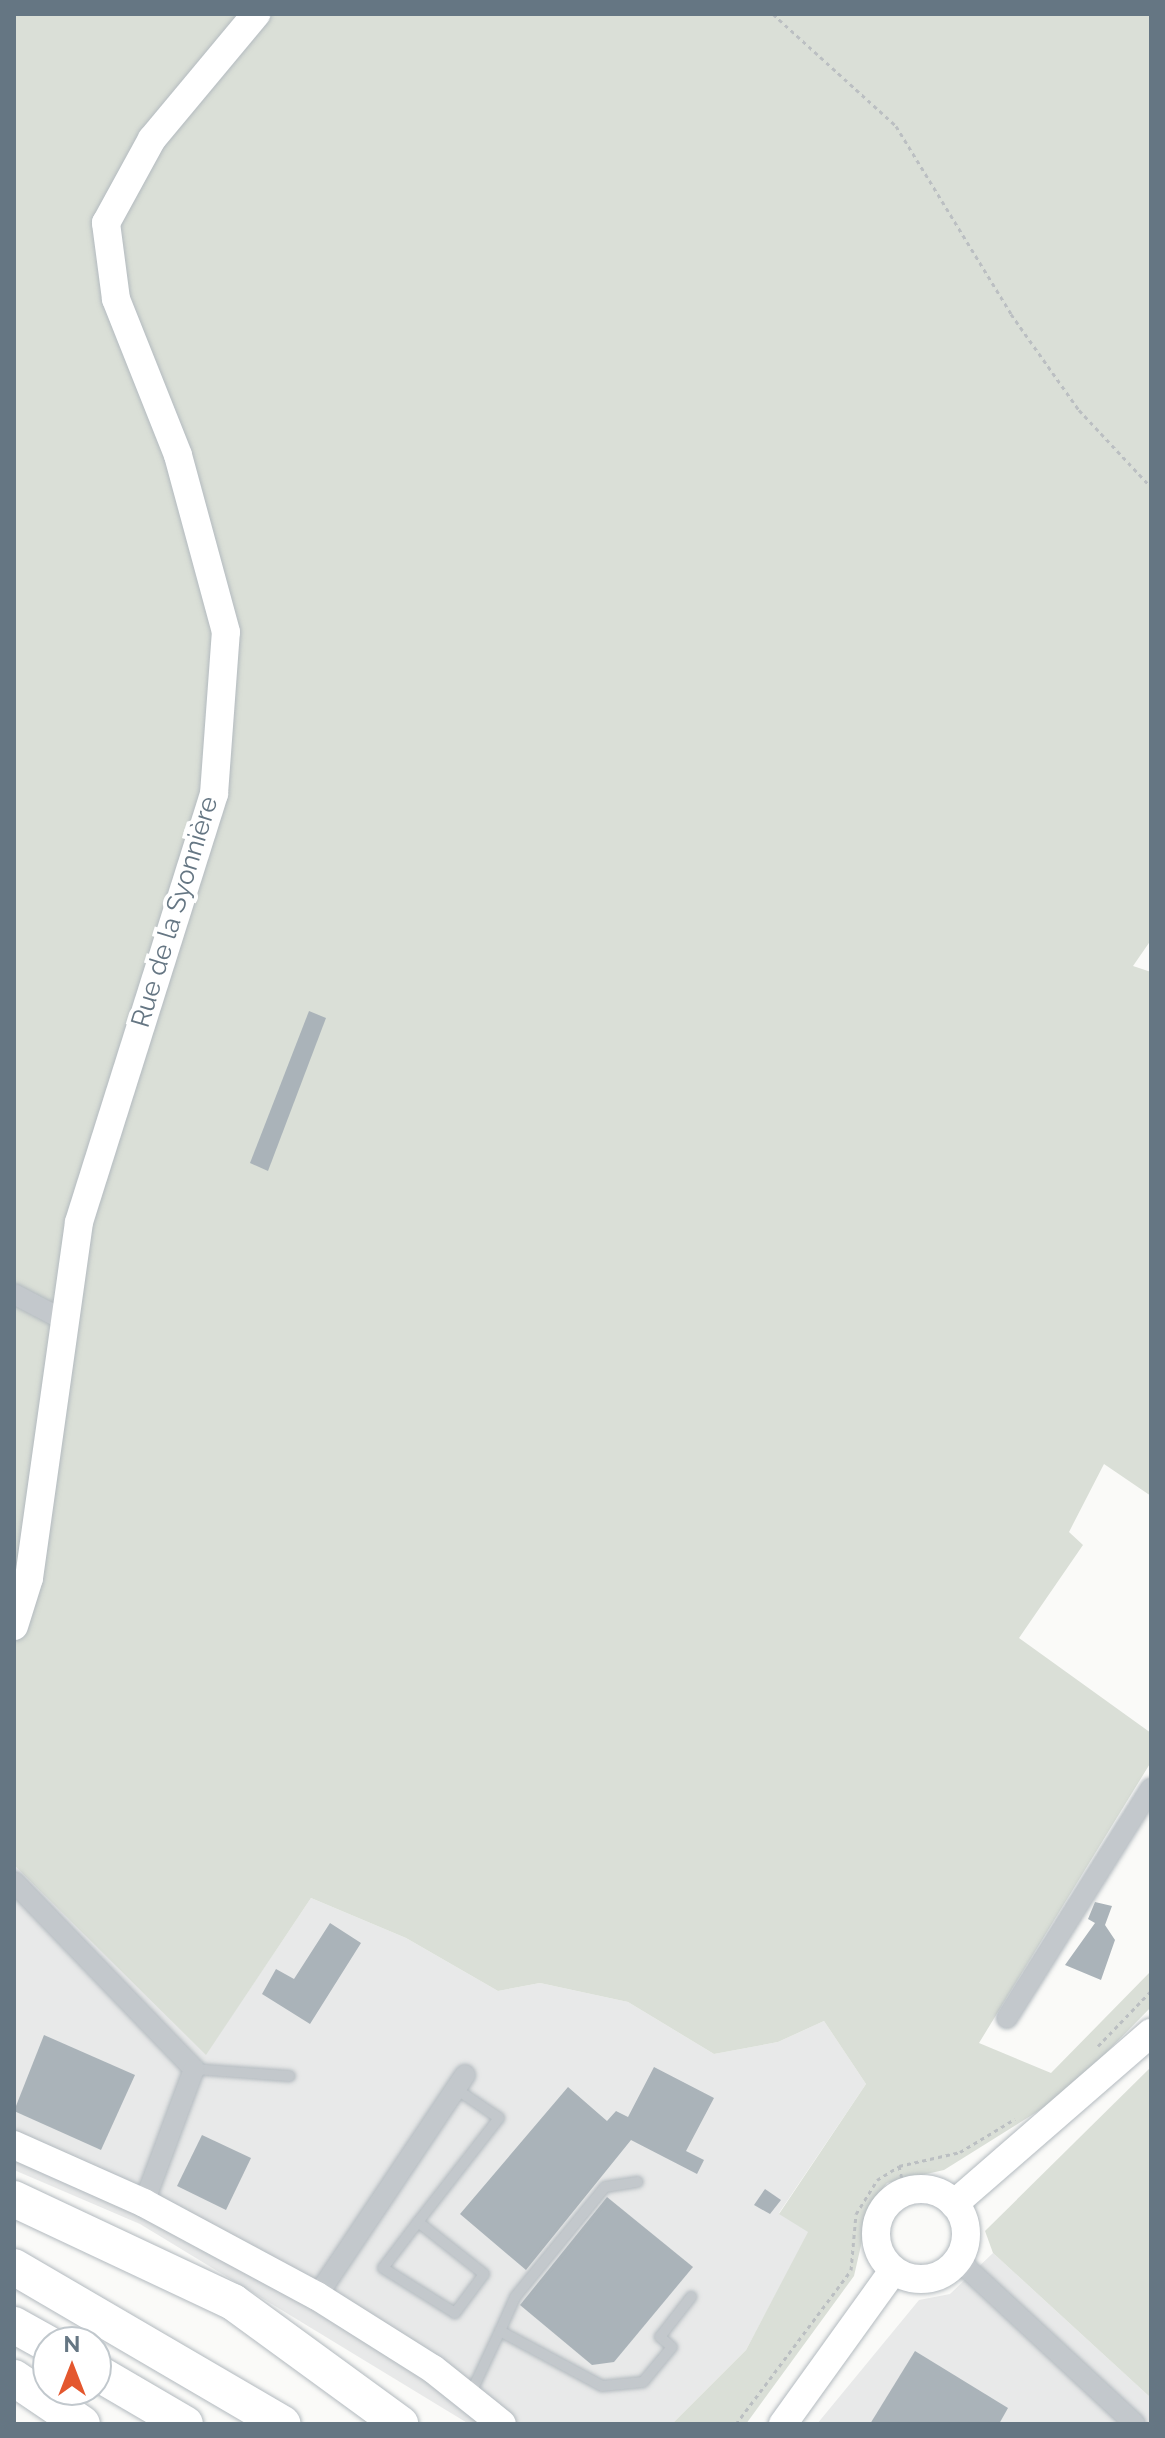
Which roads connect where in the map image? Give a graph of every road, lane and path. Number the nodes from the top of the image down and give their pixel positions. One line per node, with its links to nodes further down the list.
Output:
1 (256, 14): 5 (street, Rue de la Syonnière)
2 (773, 14): 3 (path)
3 (1151, 487)
4 (14, 1294): 5 (street)
5 (62, 1319): 6 (street, Rue de la Syonnière)
6 (14, 1626)
7 (1151, 1788): 10 (street)
8 (14, 1882): 13 (street)
9 (1151, 1991): 12 (path)
10 (1007, 2018)
11 (1151, 2033): 22 (street)
12 (1089, 2056)
13 (194, 2069): 14 (lane); 21 (street)
14 (290, 2076)
15 (461, 2082): 23 (lane); 27 (street)
16 (1022, 2114): 18 (path)
17 (14, 2145): 21 (street)
18 (902, 2179): 22 (street); 26 (street); 41 (path)
19 (638, 2182): 30 (lane)
20 (14, 2199): 39 (highway)
21 (144, 2203): 27 (street)
22 (954, 2204): 24 (street)
23 (418, 2222): 23 (lane)
24 (958, 2260): 26 (street); 35 (street)
25 (14, 2267): 38 (highway)
26 (893, 2271): 42 (street)
27 (317, 2296): 34 (street)
28 (691, 2297): 30 (lane)
29 (14, 2325): 31 (highway)
30 (500, 2331): 34 (lane)
31 (32, 2335)
32 (14, 2378): 36 (highway)
33 (112, 2381): 37 (highway)
34 (469, 2397): 40 (street)
35 (1130, 2422)
36 (82, 2424)
37 (185, 2424)
38 (283, 2424)
39 (400, 2424)
40 (502, 2424)
41 (736, 2424)
42 (783, 2424)

